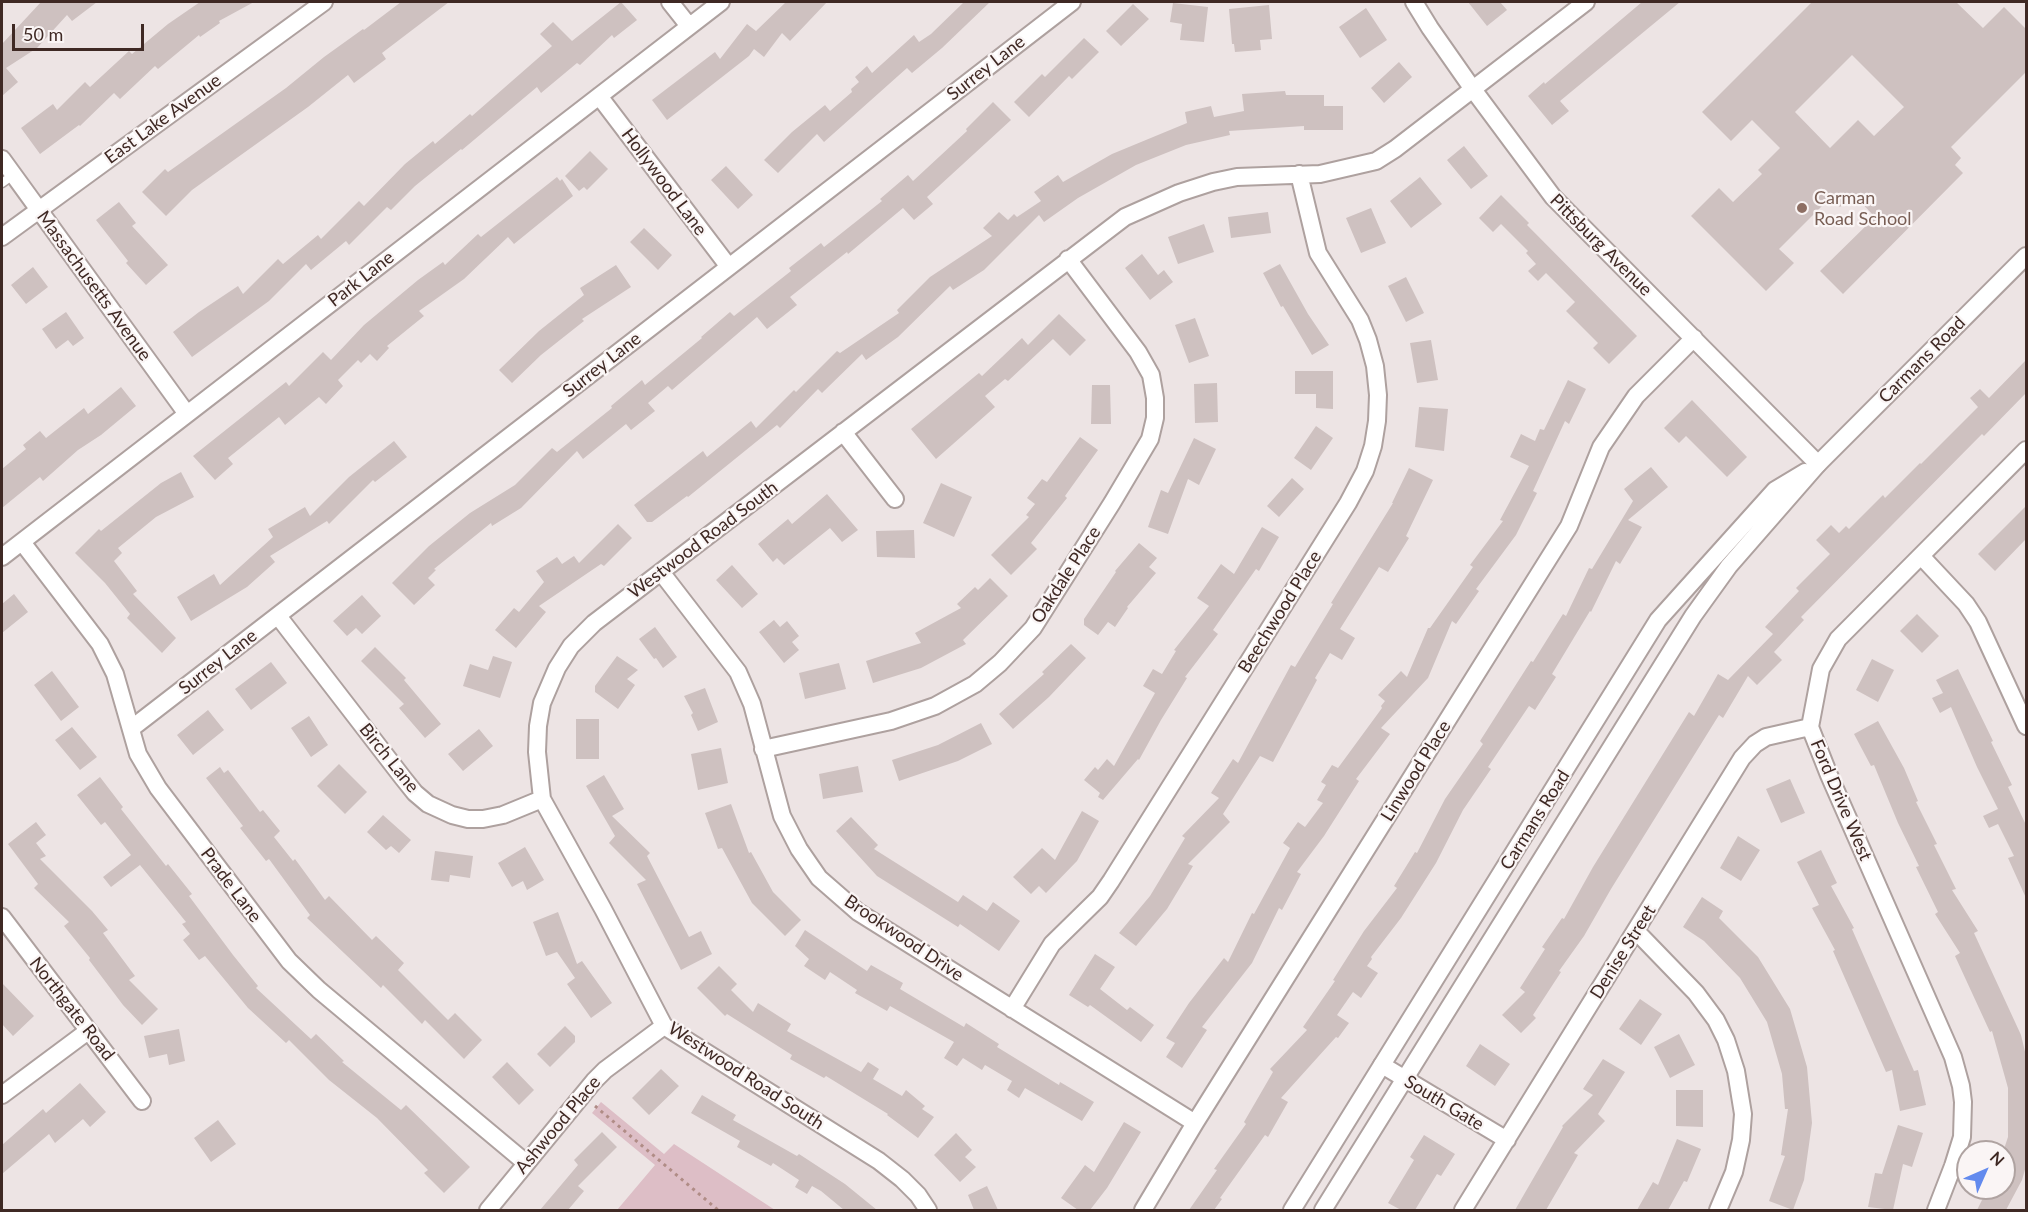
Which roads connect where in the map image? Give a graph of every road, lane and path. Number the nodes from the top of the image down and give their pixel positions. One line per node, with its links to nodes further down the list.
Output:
1 (324, 2): 13 (street, East Lake Avenue)
2 (670, 2): 7 (street)
3 (721, 2): 7 (street, Park Lane)
4 (1072, 2): 17 (street, Surrey Lane)
5 (1414, 2): 8 (street, Pittsburg Avenue)
6 (1586, 2): 8 (street, Westwood Road South)
7 (689, 26): 9 (street, Park Lane)
8 (1472, 88): 11 (street, Westwood Road South); 18 (street, Pittsburg Avenue)
9 (599, 96): 17 (street, Hollywood Lane); 19 (street, Park Lane)
10 (2, 159): 12 (street, Massachusetts Avenue)
11 (1299, 174): 16 (street, Westwood Road South); 37 (street, Beechwood Place)
12 (7, 179): 13 (street, Massachusetts Avenue)
13 (38, 210): 14 (street, East Lake Avenue); 19 (street, Massachusetts Avenue)
14 (2, 237)
15 (2026, 256): 22 (street, Carmans Road)
16 (1068, 259): 20 (street, Westwood Road South); 33 (street, Oakdale Place)
17 (729, 267): 28 (street, Surrey Lane)
18 (1694, 338): 22 (street, Pittsburg Avenue); 45 (street, Linwood Place)
19 (187, 414): 24 (street, Park Lane)
20 (843, 432): 23 (street); 27 (street, Westwood Road South)
21 (2026, 450): 25 (street, Ford Drive West)
22 (1818, 464): 40 (street, Carmans Road); 41 (street, Carmans Road)
23 (895, 499)
24 (22, 542): 26 (street, Park Lane); 32 (street, Prade Lane)
25 (1921, 556): 29 (street); 31 (street, Ford Drive West)
26 (2, 557)
27 (661, 572): 33 (street, Brookwood Drive); 34 (street, Westwood Road South)
28 (278, 616): 32 (street, Surrey Lane); 34 (street, Birch Lane)
29 (2019, 690): 30 (street)
30 (2026, 726)
31 (1810, 727): 36 (street, Denise Street); 56 (street, Ford Drive West)
32 (132, 728): 47 (street, Prade Lane)
33 (763, 749): 37 (street, Brookwood Drive)
34 (542, 799): 38 (street, Westwood Road South)
35 (2, 917): 39 (street, Northgate Road)
36 (1636, 931): 46 (street, Denise Street); 55 (street)
37 (1012, 1009): 45 (street, Brookwood Drive)
38 (664, 1026): 43 (street, Ashwood Place); 50 (street, Westwood Road South)
39 (88, 1031): 42 (street); 44 (street, Northgate Road)
40 (1382, 1065): 41 (street, South Gate); 52 (street, Carmans Road)
41 (1405, 1080): 46 (street, South Gate); 53 (street, Carmans Road)
42 (2, 1095)
43 (582, 1095): 47 (street, Ashwood Place); 49 (path)
44 (142, 1101)
45 (1195, 1123): 51 (street, Linwood Place)
46 (1507, 1140): 54 (street, Denise Street)
47 (526, 1162): 48 (street, Ashwood Place)
48 (488, 1210)
49 (718, 1210)
50 (928, 1210)
51 (1143, 1210)
52 (1292, 1210)
53 (1323, 1210)
54 (1463, 1210)
55 (1718, 1210)
56 (1936, 1210)

